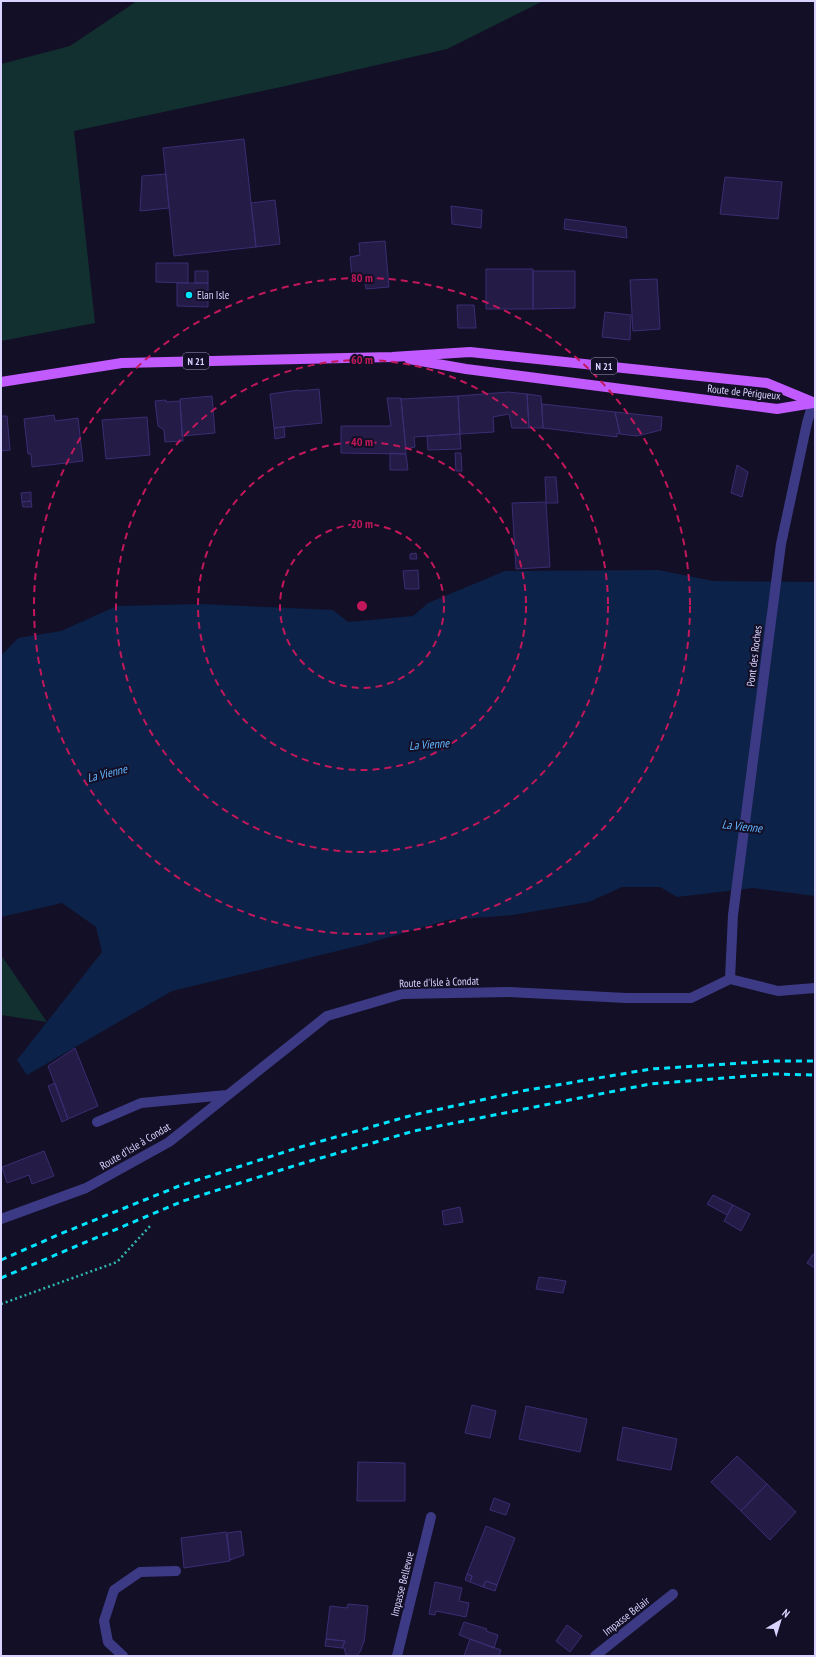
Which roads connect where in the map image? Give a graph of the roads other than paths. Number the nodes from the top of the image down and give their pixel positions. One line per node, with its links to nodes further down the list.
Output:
1 (392, 357): 2 (main road, N 21); 3 (main road, Route de Périgueux / N 21); 3 (main road, Route de Périgueux / N 21)
2 (1, 382)
3 (814, 403): 4 (street, Pont des Roches)
4 (730, 978): 5 (street); 6 (street, Route d'Isle à Condat)
5 (815, 988)
6 (227, 1095): 7 (street); 8 (street, Route d'Isle à Condat)
7 (97, 1122)
8 (1, 1219)
9 (431, 1517): 13 (street, Impasse Bellevue)
10 (176, 1571): 12 (street)
11 (673, 1594): 14 (street, Impasse Belair)
12 (123, 1656)
13 (397, 1656)
14 (595, 1656)

